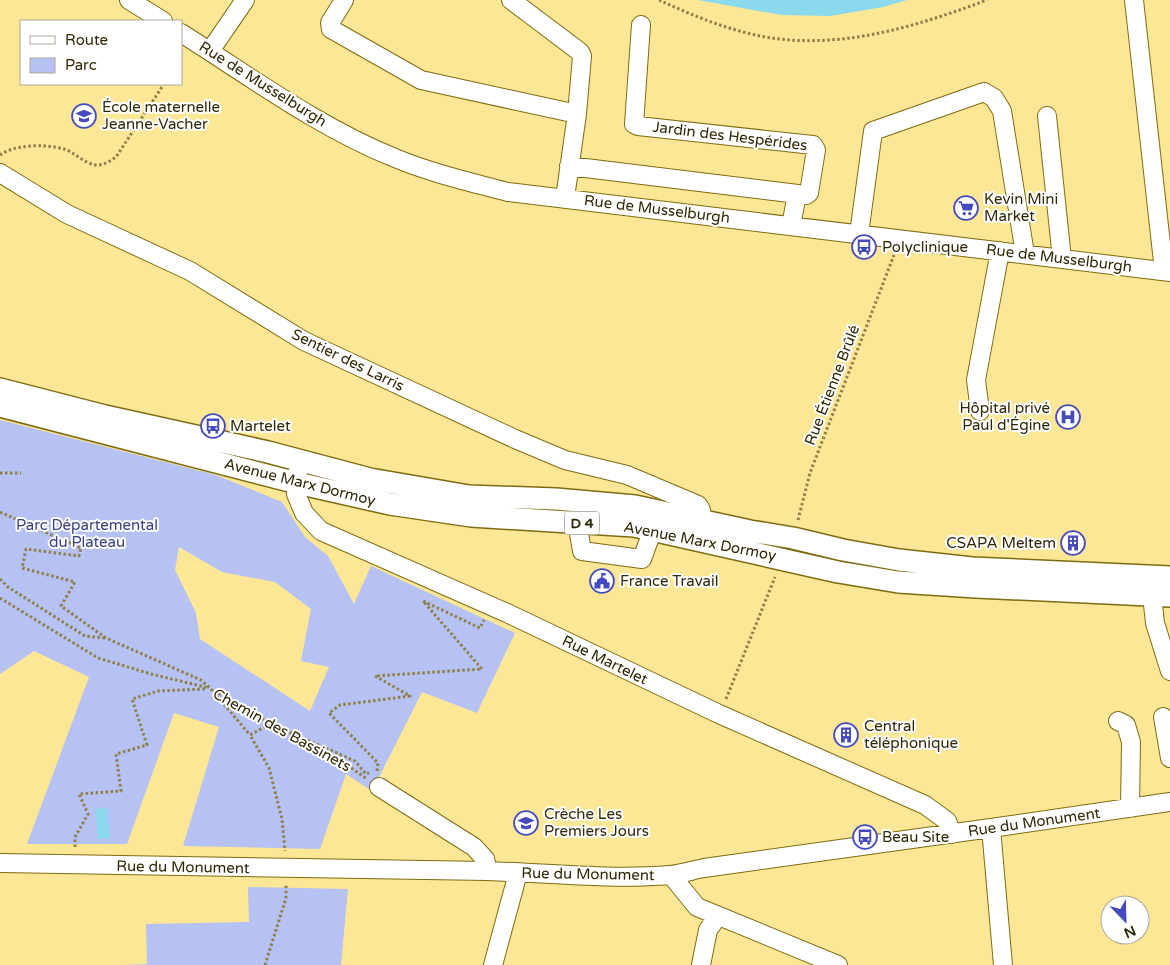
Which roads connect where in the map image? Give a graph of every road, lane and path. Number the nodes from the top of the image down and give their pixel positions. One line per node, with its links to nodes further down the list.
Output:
1 (129, 0): 8 (street)
2 (245, 0): 11 (street)
3 (344, 0): 13 (street)
4 (511, 0): 13 (street)
5 (659, 0): 6 (path)
6 (987, 0)
7 (1134, 0): 26 (street)
8 (161, 20)
9 (641, 26): 18 (street, Jardin des Hespérides)
10 (182, 34): 11 (street, Rue de Musselburgh)
11 (210, 51): 19 (street, Rue de Musselburgh)
12 (163, 85): 15 (path)
13 (577, 114): 16 (street)
14 (1047, 116): 25 (street)
15 (0, 155)
16 (569, 166): 18 (street); 19 (street)
17 (0, 172): 35 (street, Sentier des Larris)
18 (797, 194): 20 (street)
19 (565, 198): 20 (street, Rue de Musselburgh)
20 (791, 226): 21 (street, Rue de Musselburgh)
21 (859, 234): 23 (street, Rue de Musselburgh); 24 (street)
22 (896, 250): 38 (path, Rue Étienne Brûlé)
23 (1000, 251): 24 (street, Rue de Musselburgh); 29 (street)
24 (1025, 254): 25 (street, Rue de Musselburgh)
25 (1062, 259): 26 (street, Rue de Musselburgh)
26 (1167, 271)
27 (0, 389): 30 (main road, Avenue Marx Dormoy / D 4)
28 (0, 406): 33 (main road, Avenue Marx Dormoy / D 4)
29 (980, 411)
30 (300, 460): 33 (street, Rue Martelet); 35 (main road, Avenue Marx Dormoy / D 4)
31 (0, 473): 32 (path)
32 (21, 473)
33 (297, 483): 36 (main road, Avenue Marx Dormoy / D 4); 58 (street, Rue Martelet)
34 (0, 512): 45 (path)
35 (702, 521): 40 (main road, Avenue Marx Dormoy / D 4)
36 (576, 522): 37 (main road, Avenue Marx Dormoy / D 4); 37 (street)
37 (653, 529): 42 (main road, Avenue Marx Dormoy / D 4)
38 (796, 529)
39 (775, 574): 48 (path)
40 (1170, 577)
41 (0, 579): 45 (path)
42 (1161, 596): 46 (street)
43 (0, 598): 47 (path, Chemin des Bassinets)
44 (485, 617): 51 (path)
45 (106, 638): 47 (path)
46 (1170, 672)
47 (211, 689): 51 (path, Chemin des Bassinets); 52 (path); 60 (path)
48 (722, 708)
49 (1163, 717): 53 (street)
50 (1118, 721): 56 (street)
51 (271, 724): 52 (path); 54 (path, Chemin des Bassinets)
52 (250, 735): 61 (path)
53 (1170, 758)
54 (379, 787): 62 (street)
55 (1170, 802): 56 (street, Rue du Monument)
56 (1130, 808): 57 (street, Rue du Monument)
57 (991, 828): 58 (street, Rue du Monument); 70 (street)
58 (952, 834): 64 (street, Rue du Monument)
59 (0, 863): 60 (street, Rue du Monument)
60 (75, 865): 61 (street, Rue du Monument)
61 (286, 869): 62 (street, Rue du Monument); 66 (path)
62 (488, 871): 63 (street, Rue du Monument)
63 (518, 873): 64 (street, Rue du Monument); 67 (street)
64 (671, 875): 65 (street)
65 (718, 916): 68 (street); 69 (street)
66 (265, 965)
67 (493, 965)
68 (701, 965)
69 (838, 965)
70 (1002, 965)

